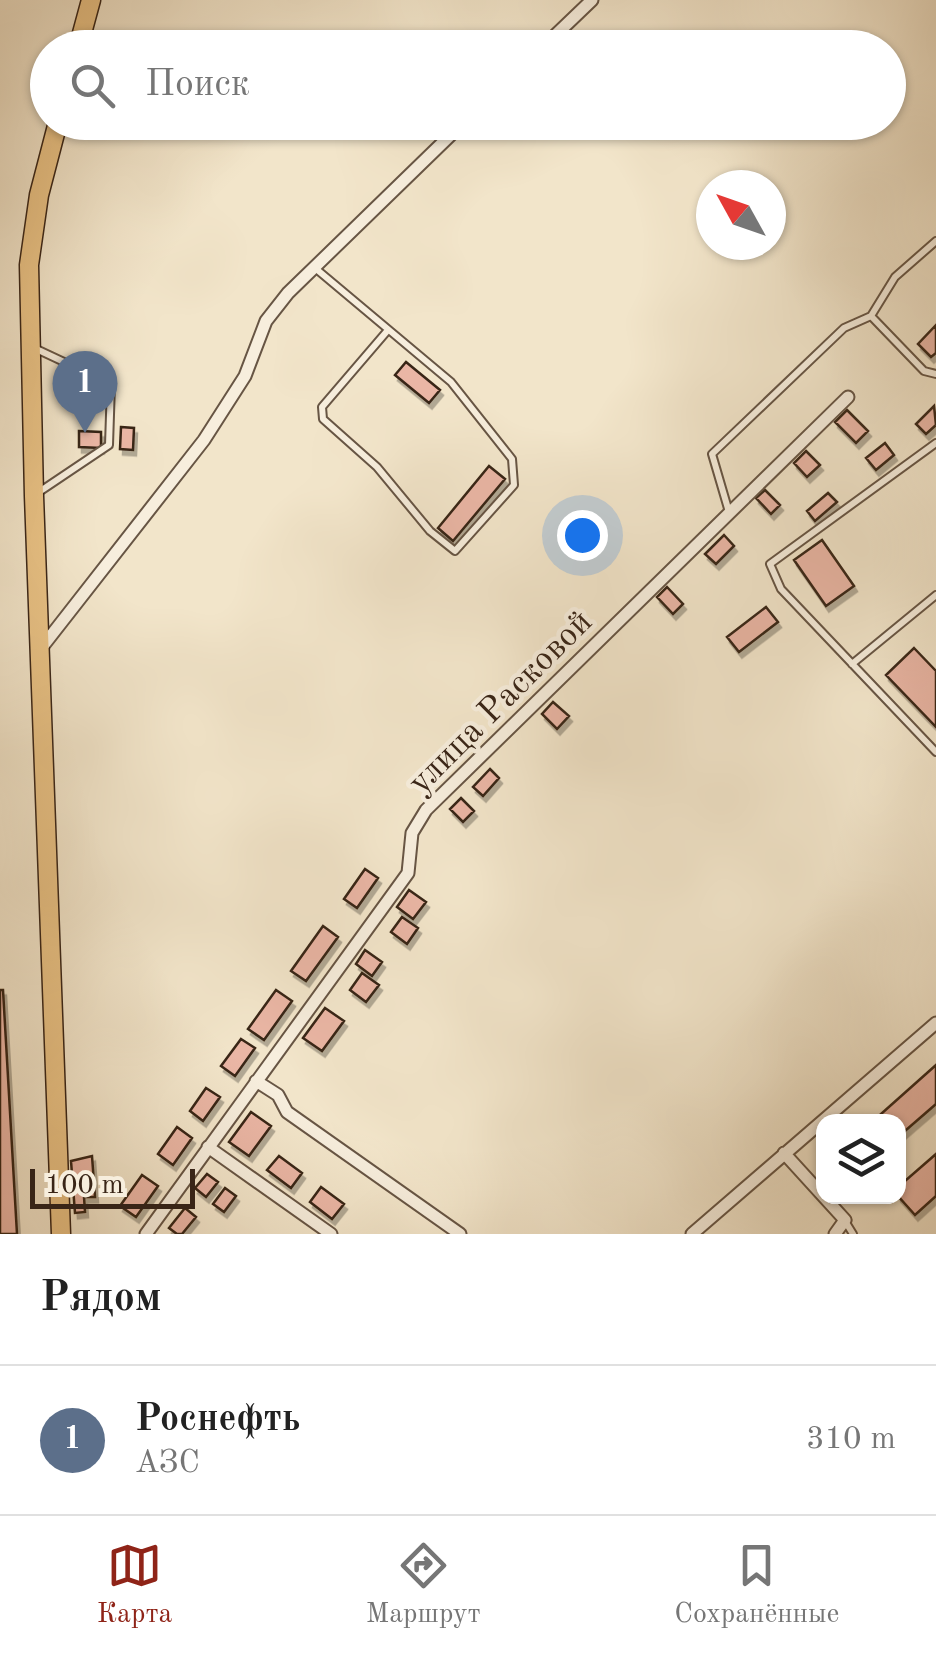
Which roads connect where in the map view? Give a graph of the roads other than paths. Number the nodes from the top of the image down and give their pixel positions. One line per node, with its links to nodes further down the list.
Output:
1 (91, 0): 3 (main road)
2 (592, 0): 4 (street)
3 (83, 30)
4 (561, 30)
5 (53, 140): 11 (main road)
6 (445, 140): 8 (street)
7 (936, 240): 9 (lane)
8 (314, 267): 10 (lane); 18 (street)
9 (871, 316): 12 (lane); 16 (lane)
10 (388, 330): 10 (lane)
11 (30, 346): 15 (main road); 15 (lane)
12 (936, 374)
13 (848, 397): 16 (street, улица Расковой)
14 (936, 443): 19 (lane)
15 (34, 496): 18 (main road)
16 (729, 513): 22 (street, улица Расковой)
17 (936, 595): 19 (lane)
18 (39, 650): 27 (main road)
19 (852, 664): 20 (lane)
20 (936, 752)
21 (936, 1023): 24 (street)
22 (256, 1082): 23 (street, улица Расковой); 29 (street)
23 (208, 1146): 26 (street, улица Расковой); 28 (street)
24 (784, 1153): 25 (street); 30 (street)
25 (844, 1220): 31 (street); 32 (lane)
26 (149, 1233)
27 (60, 1234)
28 (331, 1234)
29 (460, 1234)
30 (692, 1234)
31 (835, 1234)
32 (854, 1234)

